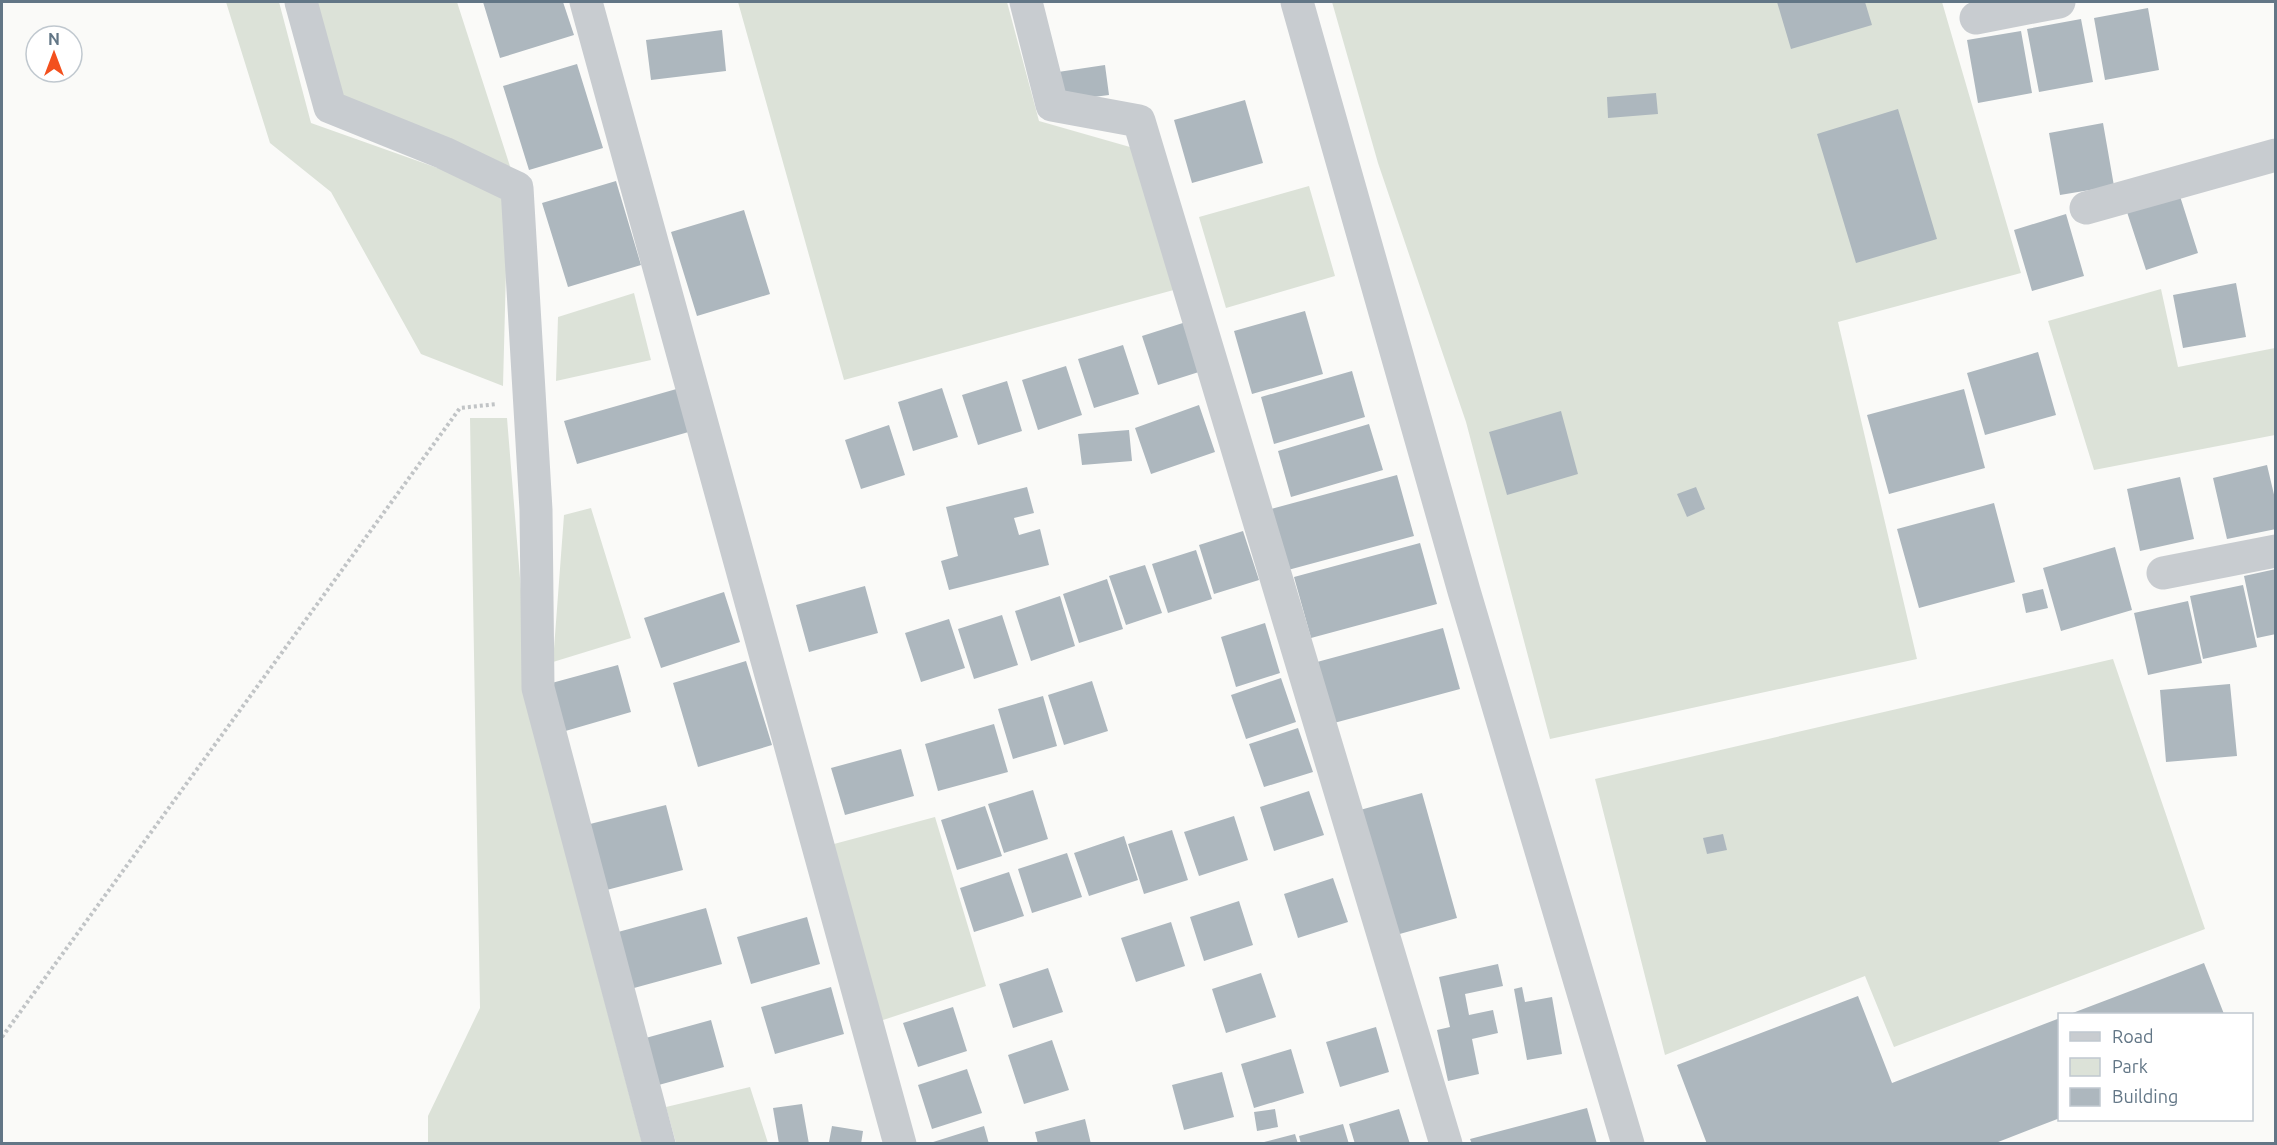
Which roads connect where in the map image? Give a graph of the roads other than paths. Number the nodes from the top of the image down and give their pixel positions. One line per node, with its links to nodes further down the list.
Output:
1 (301, 2): 11 (street)
2 (586, 2): 12 (street)
3 (1026, 2): 13 (street)
4 (1297, 2): 14 (street)
5 (2059, 2): 6 (street)
6 (1976, 18)
7 (2276, 155): 8 (street)
8 (2085, 208)
9 (2276, 551): 10 (street)
10 (2163, 573)
11 (659, 1143)
12 (900, 1143)
13 (1446, 1143)
14 (1628, 1143)

